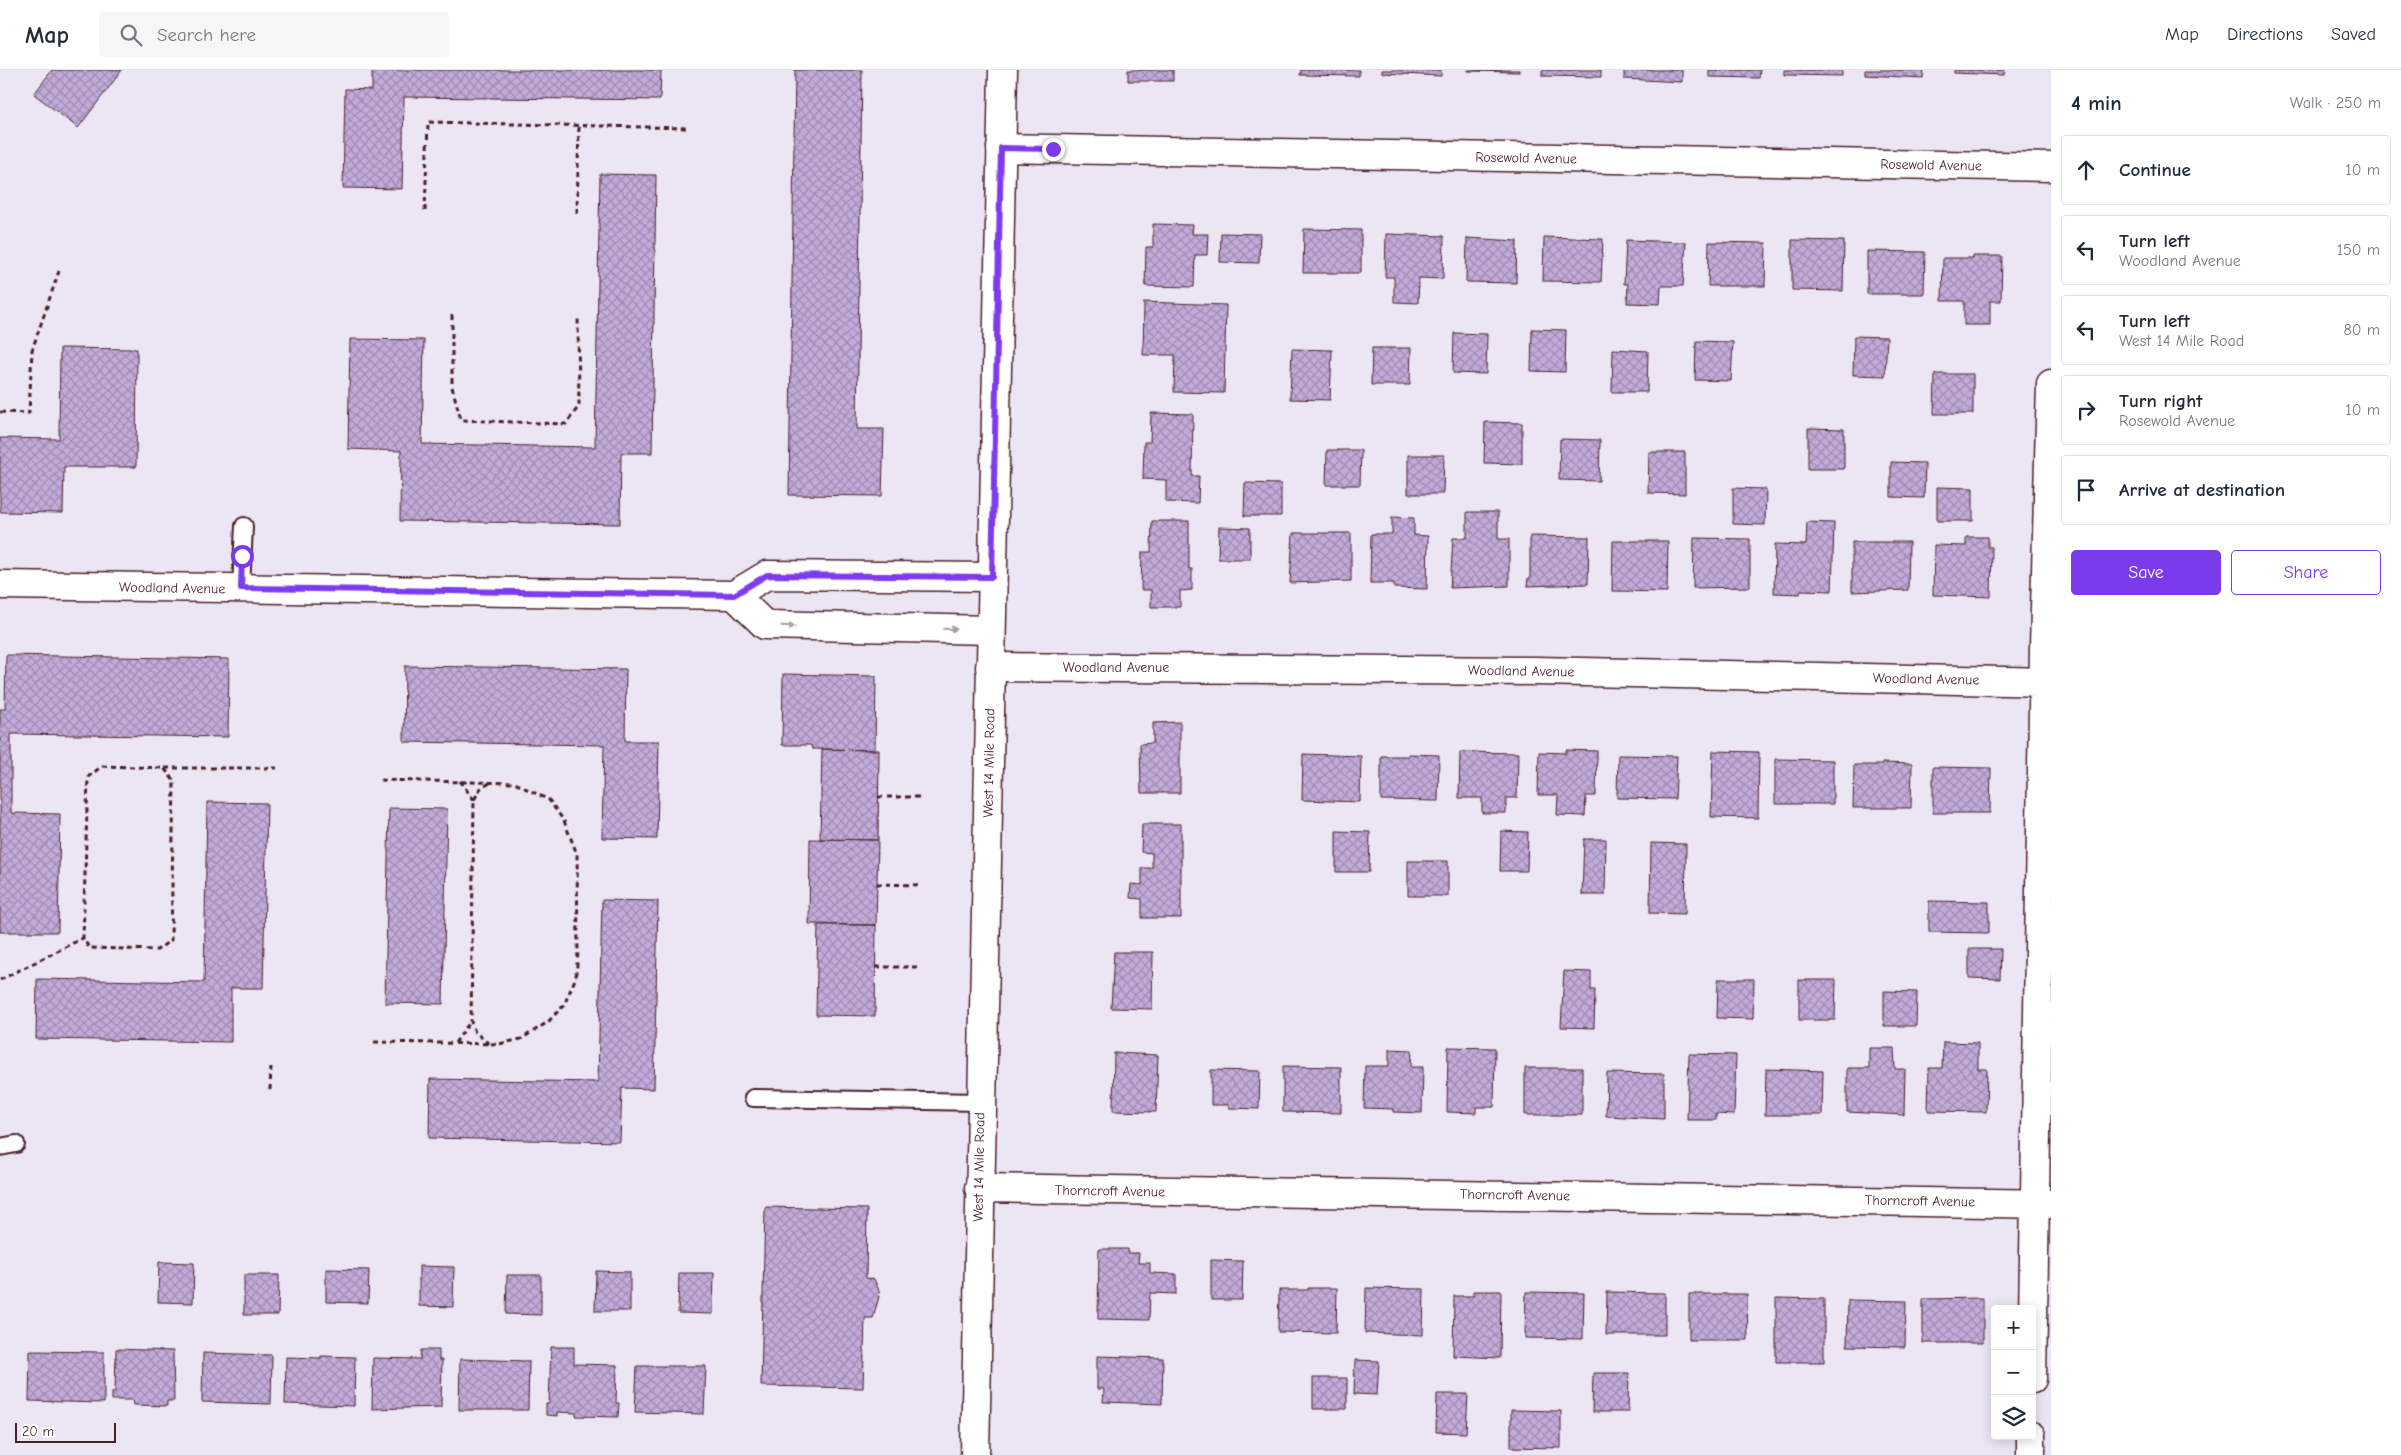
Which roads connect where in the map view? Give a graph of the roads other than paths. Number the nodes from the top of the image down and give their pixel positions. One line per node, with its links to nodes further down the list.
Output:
1 (1002, 70): 2 (street, West 14 Mile Road)
2 (1001, 148): 3 (street, Rosewold Avenue); 6 (street, West 14 Mile Road)
3 (2051, 167)
4 (2051, 384): 12 (street)
5 (244, 526): 8 (lane)
6 (992, 577): 9 (street); 10 (street, West 14 Mile Road)
7 (0, 586): 8 (street, Woodland Avenue)
8 (241, 588): 9 (street, Woodland Avenue)
9 (734, 595): 10 (street, one-way to 10)
10 (991, 630): 11 (street, West 14 Mile Road)
11 (990, 667): 12 (street, Woodland Avenue); 14 (street, West 14 Mile Road)
12 (2048, 682): 16 (street)
13 (753, 1098): 14 (lane)
14 (981, 1102): 15 (street, West 14 Mile Road)
15 (979, 1188): 16 (street, Thorncroft Avenue); 19 (street, West 14 Mile Road)
16 (2043, 1204): 17 (street)
17 (2034, 1350)
18 (2031, 1440): 20 (street)
19 (975, 1455)
20 (2031, 1455)

